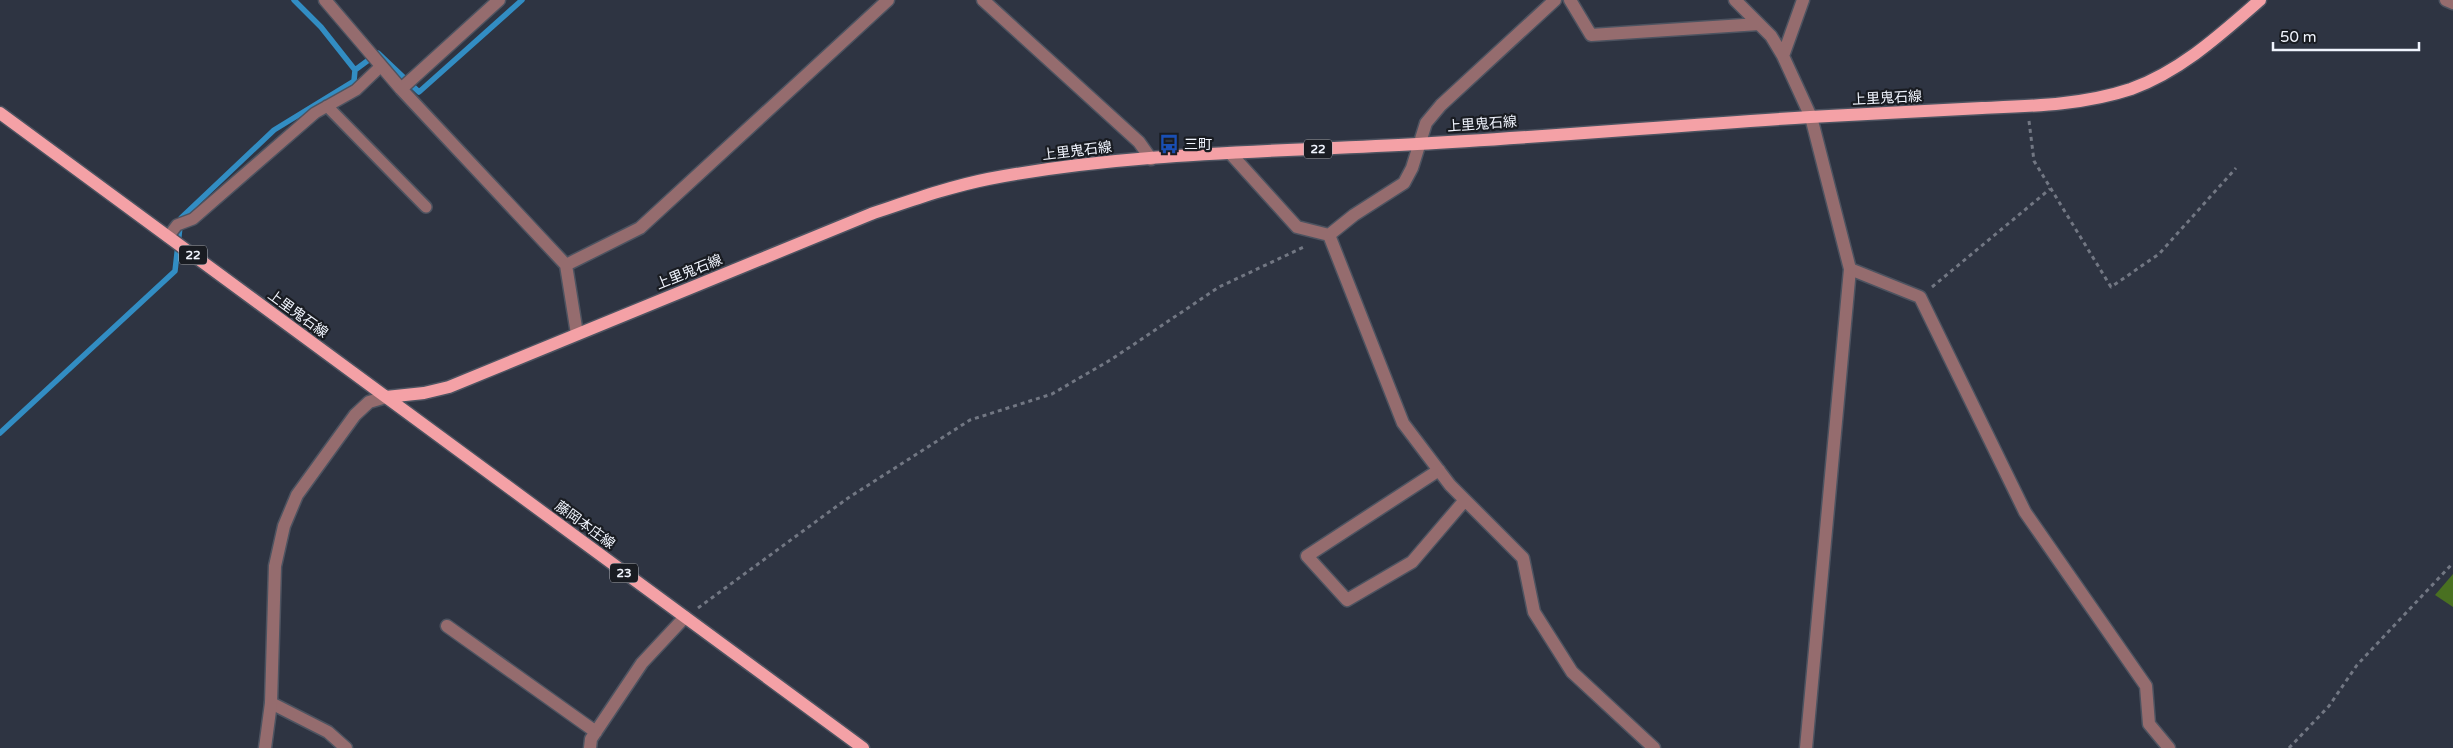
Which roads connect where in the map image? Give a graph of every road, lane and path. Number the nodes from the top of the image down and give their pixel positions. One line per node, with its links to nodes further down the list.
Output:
1 (325, 0): 14 (street)
2 (499, 0): 15 (street)
3 (888, 0): 28 (street)
4 (983, 0): 22 (street)
5 (1555, 0): 20 (street)
6 (1570, 0): 12 (street)
7 (1735, 0): 12 (street)
8 (1803, 0): 13 (street)
9 (2260, 0): 17 (main road, 上里鬼石線 / 22)
10 (2446, 0): 11 (street)
11 (2453, 3)
12 (1759, 24): 13 (street)
13 (1782, 56): 19 (street)
14 (381, 66): 15 (street); 16 (lane)
15 (401, 89): 28 (street)
16 (327, 106): 25 (lane); 27 (lane)
17 (2027, 106): 19 (main road, 上里鬼石線 / 22); 24 (path)
18 (0, 113): 27 (main road, 上里鬼石線 / 22)
19 (1811, 117): 20 (main road, 上里鬼石線 / 22); 29 (street)
20 (1419, 144): 21 (main road, 上里鬼石線 / 22); 26 (street)
21 (1230, 153): 22 (main road, 上里鬼石線 / 22); 26 (street)
22 (1151, 159): 31 (main road, 上里鬼石線 / 22)
23 (2236, 168): 24 (path)
24 (2050, 188): 30 (path)
25 (426, 207)
26 (1329, 235): 33 (street); 36 (path)
27 (168, 237): 32 (main road, 上里鬼石線 / 22)
28 (566, 265): 31 (street)
29 (1850, 269): 30 (street); 45 (street)
30 (1920, 298): 46 (street)
31 (577, 334): 32 (main road, 上里鬼石線 / 22)
32 (386, 397): 36 (main road, 藤岡本庄線 / 23); 38 (street)
33 (1439, 470): 34 (street); 34 (street)
34 (1466, 500): 44 (street)
35 (2453, 562): 47 (path)
36 (685, 617): 39 (street); 43 (main road, 藤岡本庄線 / 23)
37 (447, 626): 39 (street)
38 (271, 703): 40 (street); 41 (street)
39 (596, 732): 42 (street)
40 (265, 748)
41 (346, 748)
42 (590, 748)
43 (863, 748)
44 (1654, 748)
45 (1806, 748)
46 (2169, 748)
47 (2289, 748)

